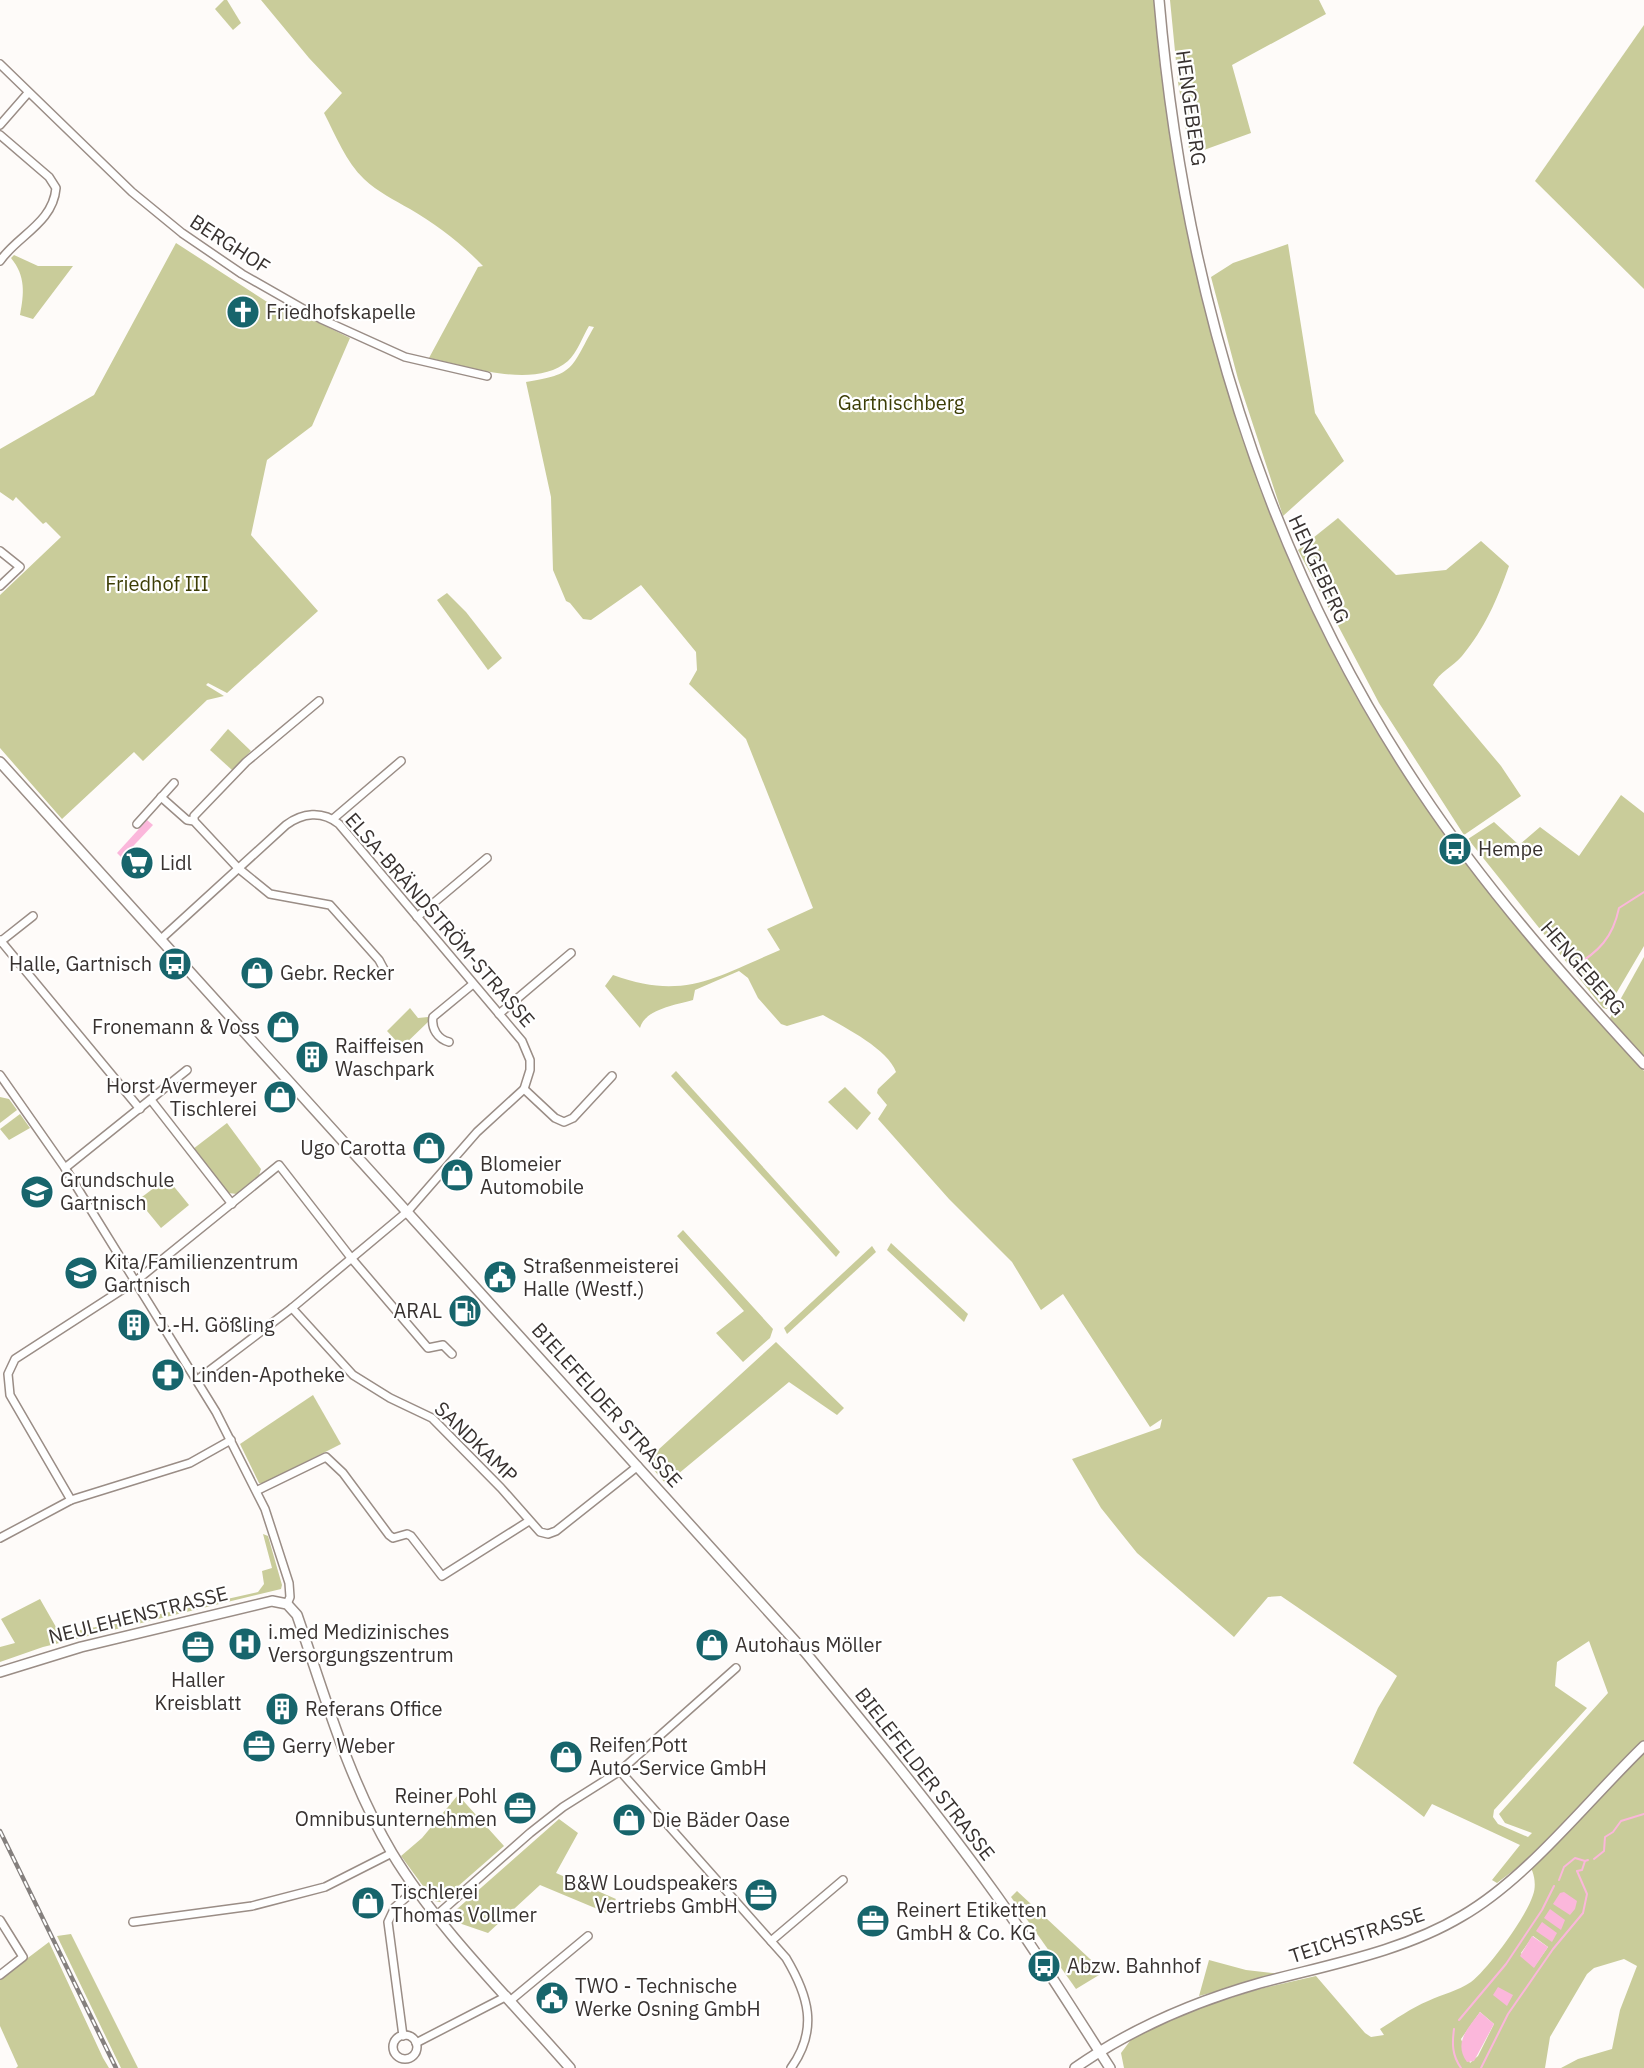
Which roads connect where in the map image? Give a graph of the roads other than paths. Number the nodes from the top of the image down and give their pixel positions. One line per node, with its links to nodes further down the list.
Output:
1 (1159, 0): 29 (street, HENGEBERG)
2 (0, 64): 3 (street, BERGHOF)
3 (28, 93): 4 (street); 7 (street, BERGHOF)
4 (0, 125)
5 (0, 135): 6 (street)
6 (0, 261)
7 (487, 376)
8 (0, 551): 9 (street)
9 (0, 586)
10 (319, 701): 16 (street)
11 (401, 761): 15 (street)
12 (0, 762): 22 (street, BIELEFELDER STRASSE)
13 (174, 783): 14 (street)
14 (162, 797): 16 (street); 17 (street)
15 (333, 819): 19 (street, ELSA-BRÄNDSTRÖM-STRASSE); 21 (street, ELSA-BRÄNDSTRÖM-STRASSE)
16 (194, 821): 19 (street)
17 (137, 825)
18 (487, 858): 21 (street)
19 (238, 868): 22 (street, ELSA-BRÄNDSTRÖM-STRASSE); 25 (street)
20 (33, 916): 23 (street)
21 (417, 917): 26 (street, ELSA-BRÄNDSTRÖM-STRASSE)
22 (161, 939): 39 (street, BIELEFELDER STRASSE)
23 (0, 941): 36 (street)
24 (571, 953): 27 (street)
25 (387, 975)
26 (473, 984): 27 (street, ELSA-BRÄNDSTRÖM-STRASSE); 28 (street)
27 (499, 1014): 34 (street, ELSA-BRÄNDSTRÖM-STRASSE)
28 (449, 1042)
29 (1644, 1064)
30 (188, 1070): 35 (street)
31 (0, 1075): 33 (street)
32 (612, 1076): 34 (street)
33 (3, 1087): 37 (street)
34 (524, 1089): 39 (street)
35 (151, 1100): 36 (street); 38 (street)
36 (140, 1109): 37 (street)
37 (65, 1168): 41 (street)
38 (232, 1204): 40 (street); 41 (street)
39 (408, 1211): 40 (street); 47 (street, BIELEFELDER STRASSE)
40 (352, 1259): 42 (street); 43 (street)
41 (136, 1280): 44 (street); 45 (street)
42 (292, 1308): 45 (street); 50 (street, SANDKAMP)
43 (452, 1354)
44 (4, 1373): 49 (street)
45 (197, 1380): 46 (street)
46 (231, 1440): 48 (street); 49 (street)
47 (638, 1466): 50 (street, SANDKAMP); 69 (street, BIELEFELDER STRASSE)
48 (258, 1490): 50 (street); 52 (street)
49 (71, 1500): 51 (street)
50 (529, 1521)
51 (0, 1538)
52 (287, 1604): 54 (street, NEULEHENSTRASSE); 57 (street)
53 (735, 1668): 56 (street)
54 (0, 1672)
55 (1644, 1746): 69 (street, TEICHSTRASSE)
56 (620, 1771): 60 (street); 64 (street)
57 (392, 1853): 59 (street); 62 (street)
58 (843, 1880): 64 (street)
59 (416, 1888): 60 (street); 67 (street)
60 (437, 1915): 66 (street)
61 (0, 1920): 65 (street)
62 (133, 1922)
63 (588, 1936): 66 (street)
64 (771, 1941): 71 (street)
65 (0, 1975)
66 (509, 1998): 68 (street); 70 (street)
67 (403, 2036): 68 (street); 68 (street)
68 (416, 2043)
69 (1099, 2052): 72 (street, TEICHSTRASSE); 73 (street, BIELEFELDER STRASSE)
70 (570, 2068)
71 (790, 2068)
72 (1075, 2068)
73 (1110, 2068)

